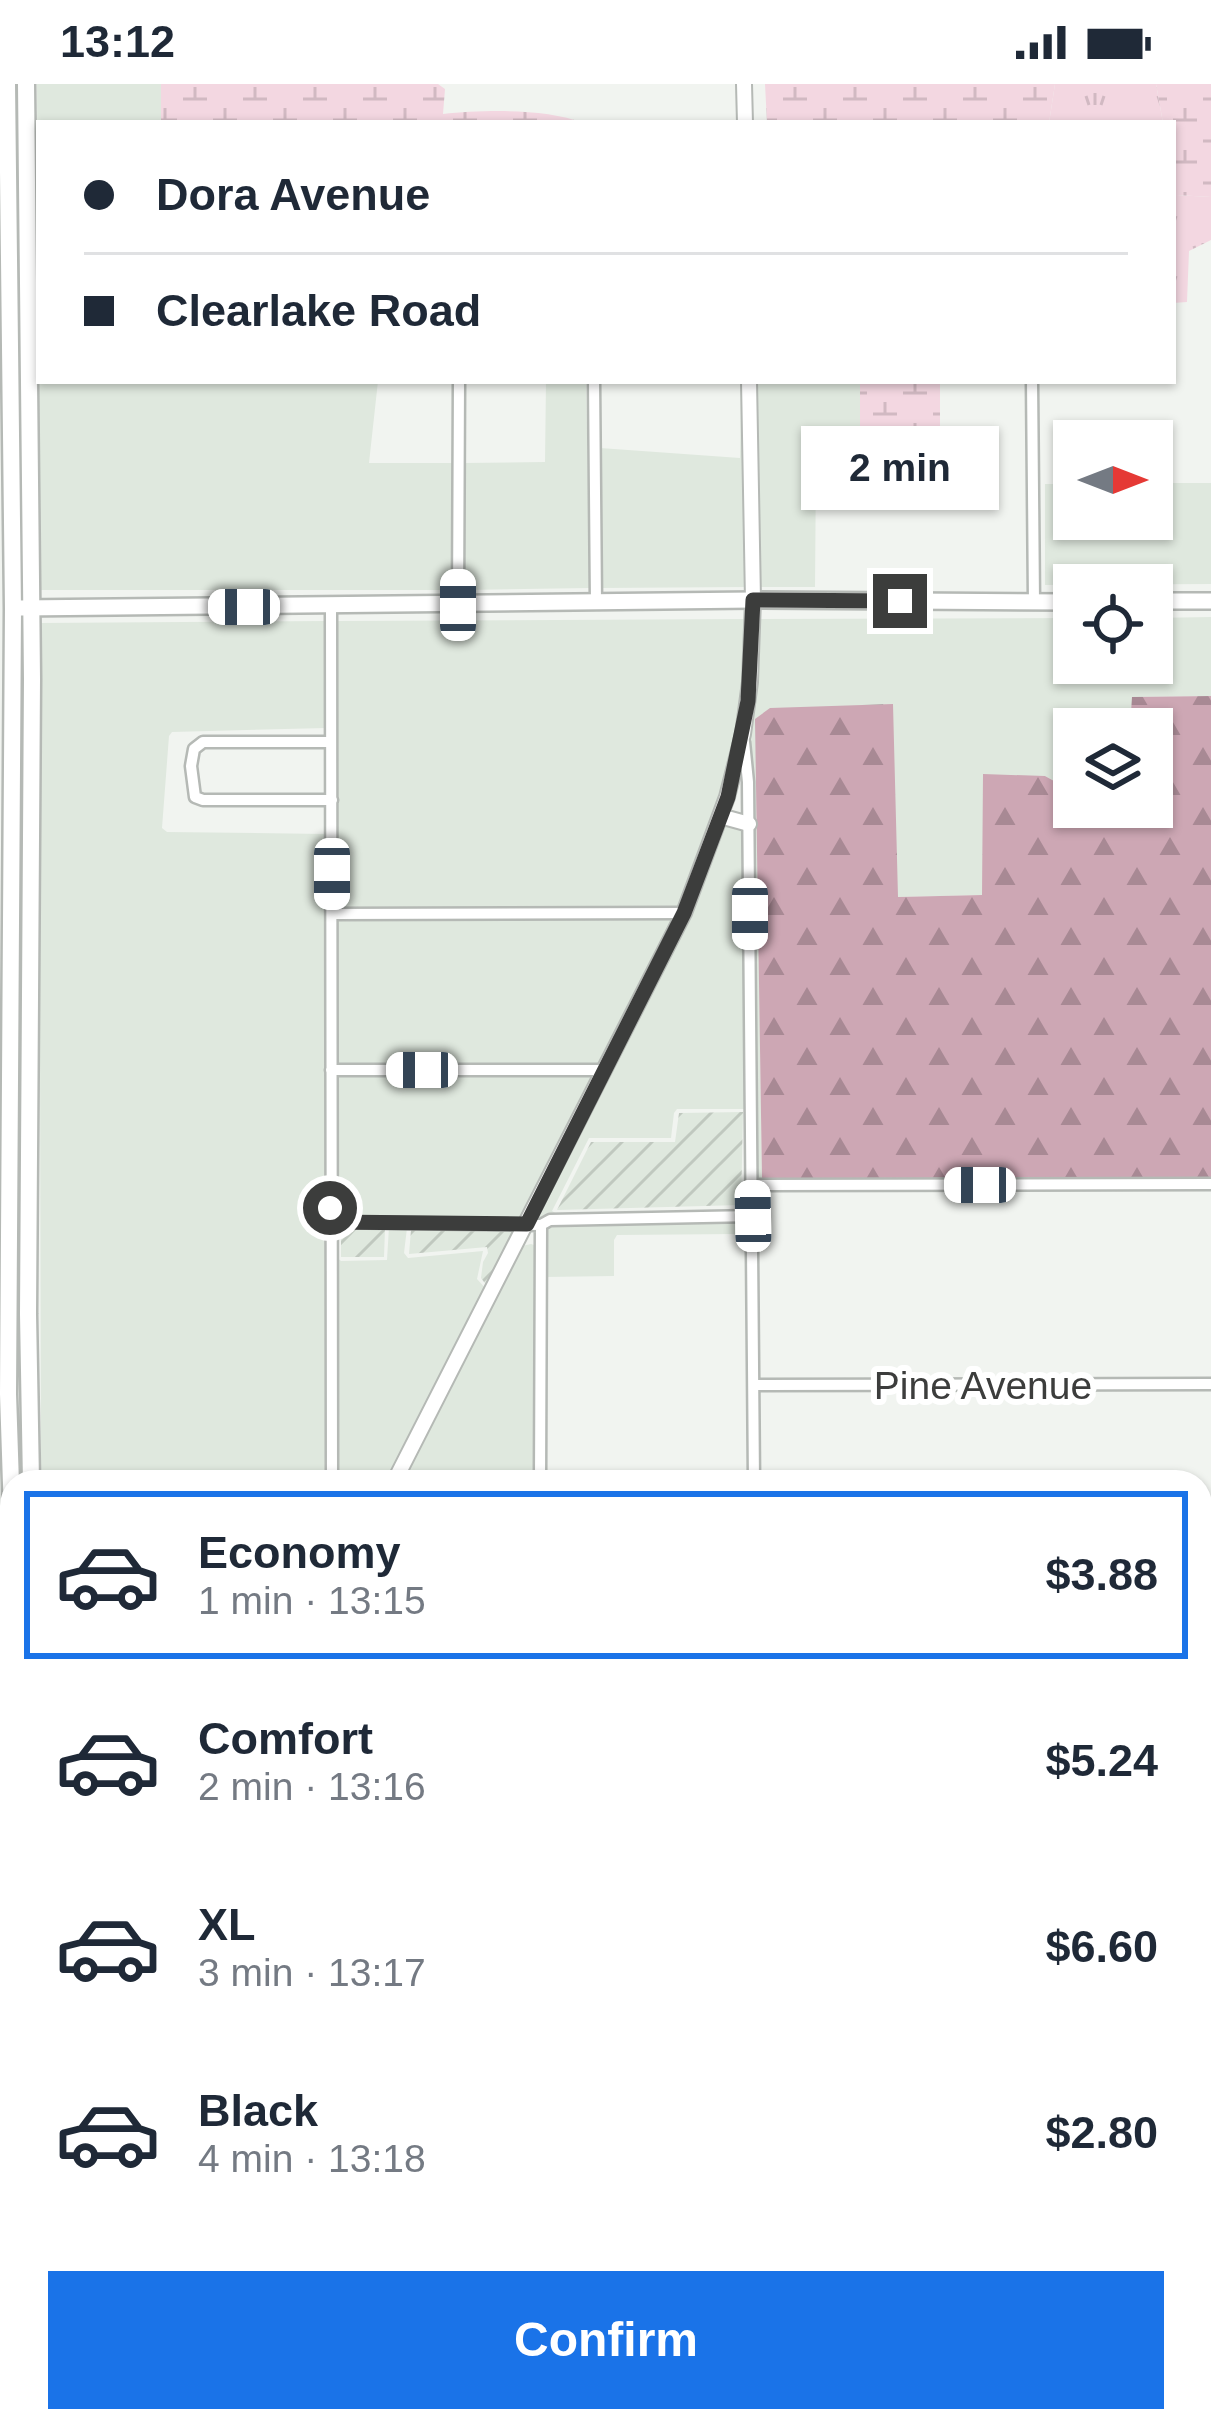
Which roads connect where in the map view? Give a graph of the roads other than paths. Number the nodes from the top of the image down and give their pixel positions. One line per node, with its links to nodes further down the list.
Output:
1 (10, 84): 5 (main road); 7 (main road)
2 (26, 84): 5 (main road)
3 (744, 84): 4 (street)
4 (745, 120)
5 (26, 224): 6 (main road)
6 (28, 339): 7 (main road); 20 (main road)
7 (9, 340): 20 (main road)
8 (459, 384): 18 (street)
9 (594, 384): 17 (street)
10 (749, 384): 12 (street)
11 (1032, 384): 15 (street)
12 (753, 600): 15 (main road); 17 (main road); 21 (street)
13 (1173, 601): 14 (main road)
14 (1211, 601)
15 (1034, 602): 16 (main road)
16 (1053, 602)
17 (596, 603): 18 (main road)
18 (458, 605): 19 (main road)
19 (331, 606): 20 (main road); 22 (street)
20 (15, 608): 28 (main road); 32 (main road)
21 (743, 734): 24 (street); 25 (street)
22 (332, 742): 23 (street); 23 (street)
23 (332, 800): 27 (street)
24 (720, 816): 25 (street); 26 (street)
25 (749, 824): 34 (street)
26 (684, 913): 27 (street); 31 (street)
27 (332, 914): 30 (street)
28 (11, 969): 29 (main road); 32 (main road)
29 (5, 1000): 32 (main road)
30 (331, 1070): 31 (street); 36 (street)
31 (603, 1070): 37 (street)
32 (13, 1144): 38 (main road); 42 (main road)
33 (1211, 1184): 34 (street)
34 (752, 1185): 35 (street)
35 (753, 1216): 37 (street); 40 (street)
36 (330, 1222): 37 (street); 43 (street)
37 (536, 1230): 44 (street); 45 (street)
38 (4, 1298): 41 (main road)
39 (1211, 1384): 40 (street, Pine Avenue)
40 (754, 1385): 46 (street)
41 (8, 1470)
42 (31, 1470)
43 (332, 1470)
44 (400, 1470)
45 (540, 1470)
46 (754, 1470)

